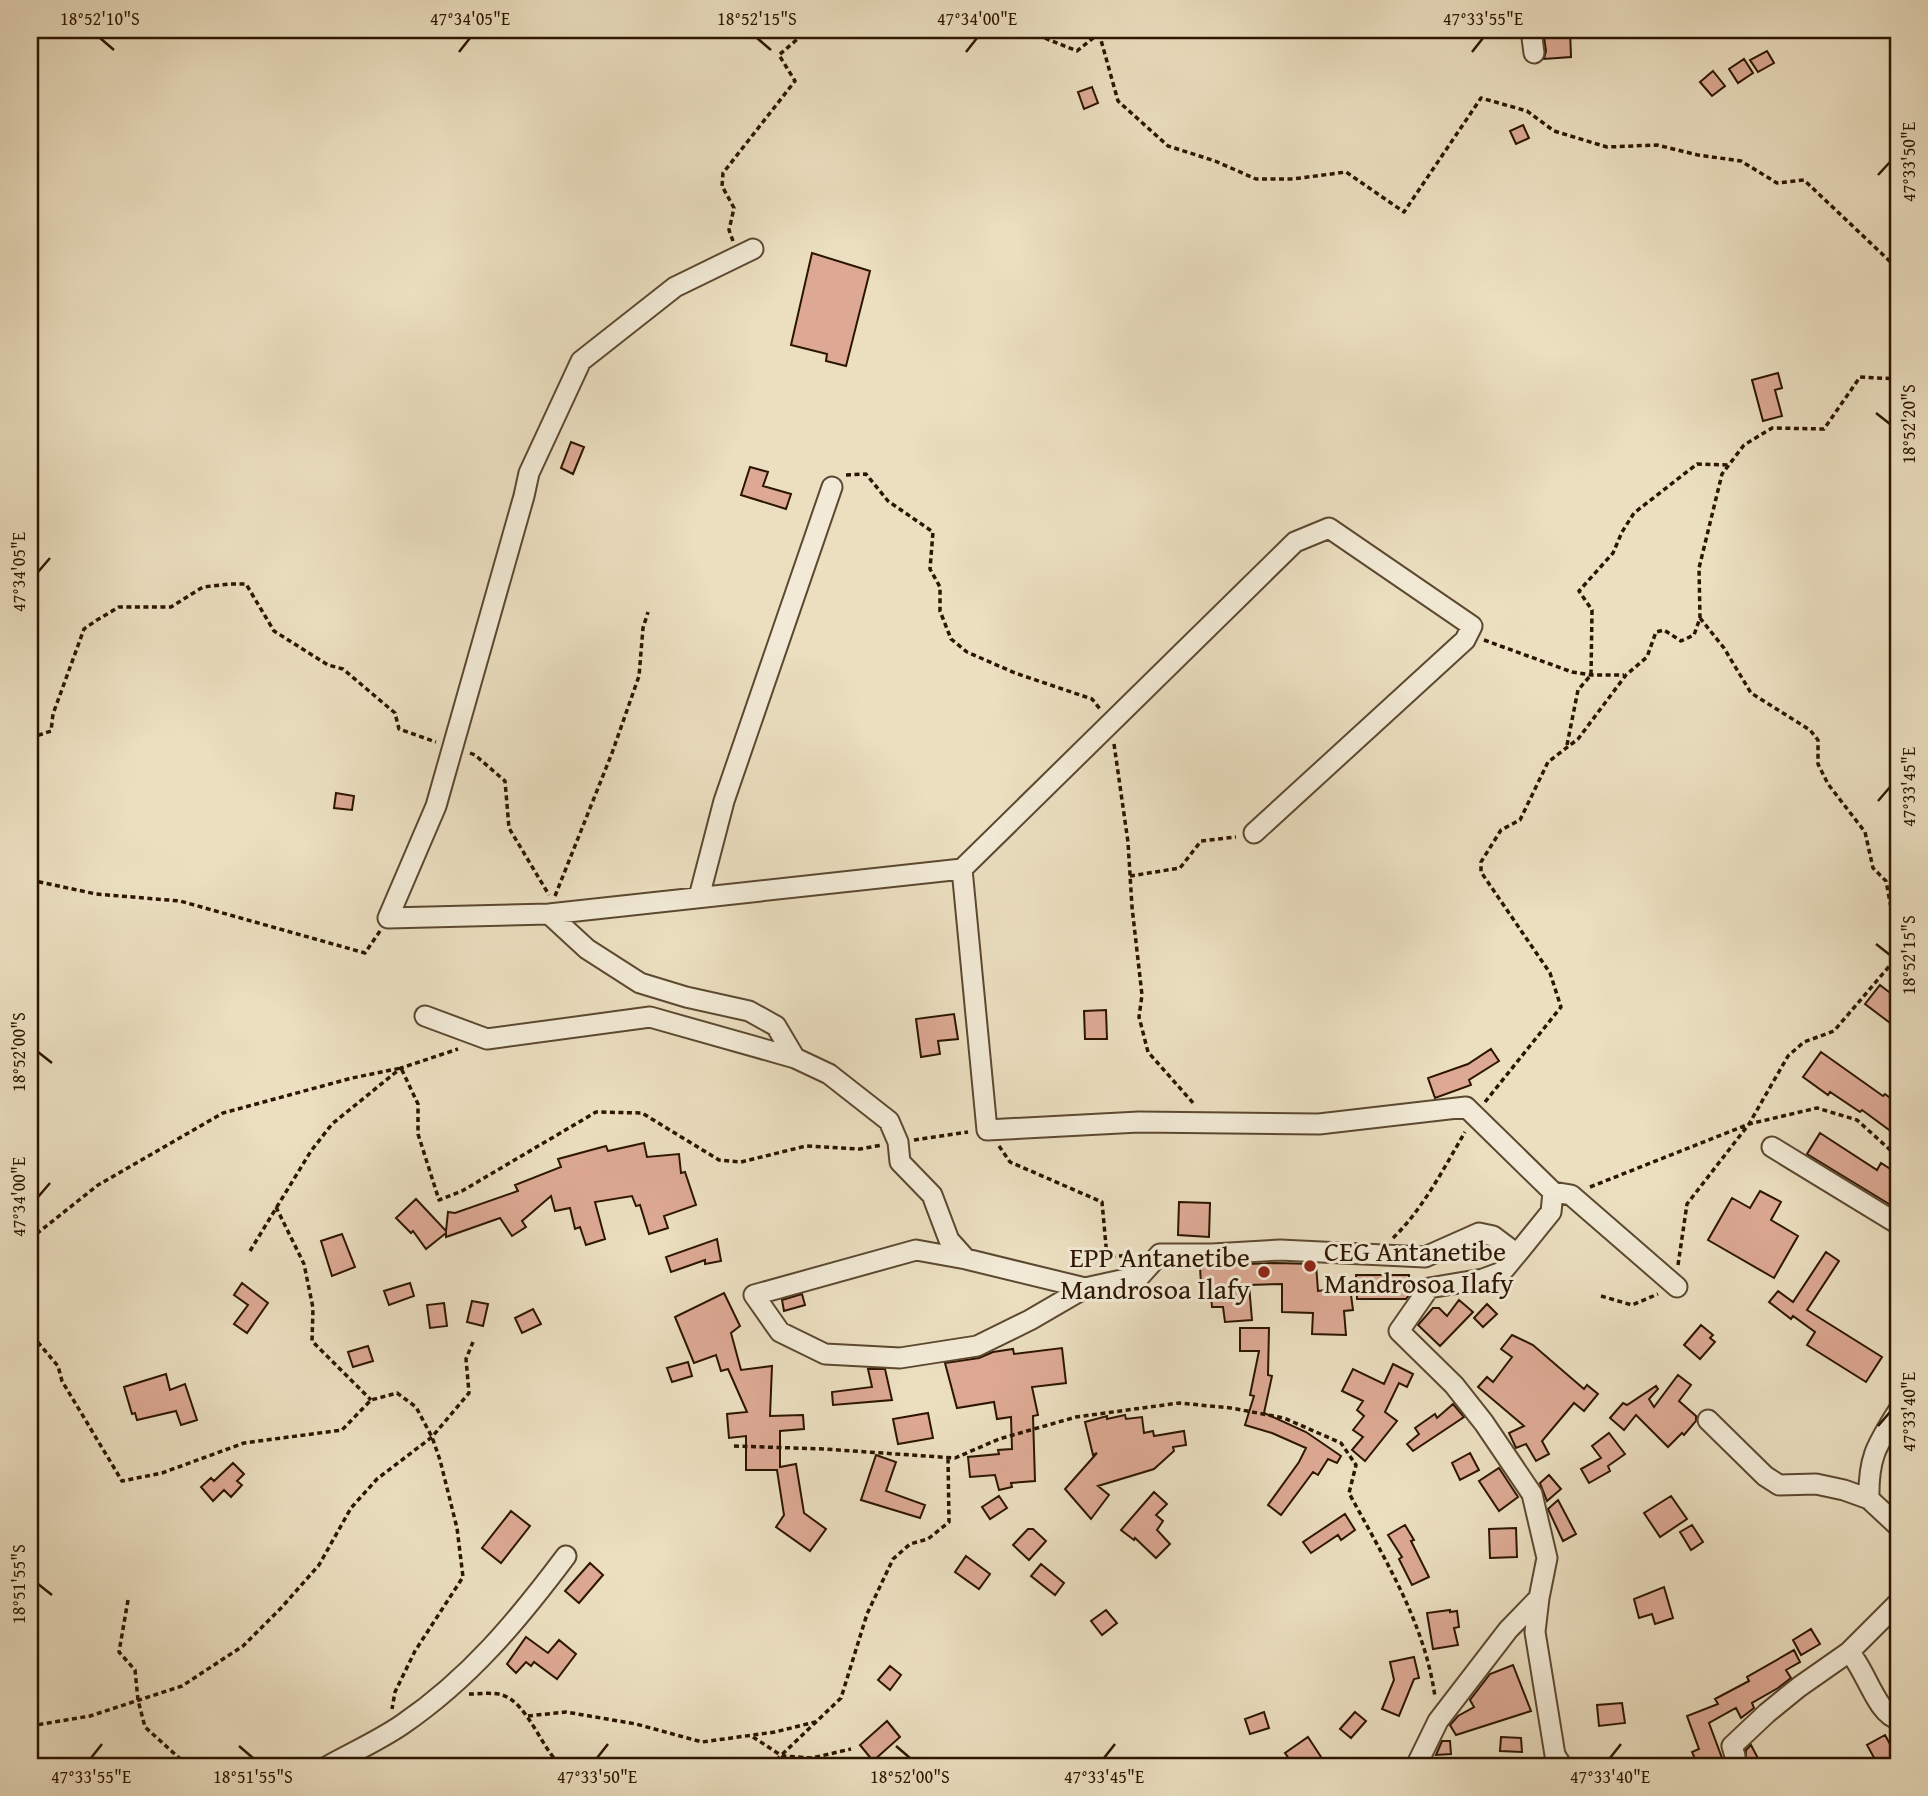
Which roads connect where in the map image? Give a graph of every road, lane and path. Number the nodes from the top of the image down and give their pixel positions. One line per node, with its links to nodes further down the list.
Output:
1 (808, 30): 6 (path)
2 (1030, 30): 4 (path)
3 (1531, 30): 5 (street)
4 (1101, 31): 7 (path)
5 (1534, 54)
6 (746, 253): 18 (street)
7 (1898, 269)
8 (1898, 379): 9 (path)
9 (1729, 465): 12 (path); 14 (path)
10 (832, 487): 23 (street)
11 (648, 612): 18 (path)
12 (1700, 618): 15 (path); 26 (path)
13 (1465, 640): 14 (path); 19 (street); 20 (street)
14 (1591, 675): 15 (path); 17 (path)
15 (1626, 675): 17 (path)
16 (30, 738): 18 (path)
17 (1567, 747): 32 (path)
18 (452, 748): 25 (street)
19 (1254, 832): 21 (path)
20 (962, 869): 23 (street); 34 (street)
21 (1130, 876)
22 (30, 880): 25 (path)
23 (699, 897): 24 (street)
24 (549, 914): 25 (street); 30 (street)
25 (388, 918)
26 (1898, 945)
27 (1898, 956): 33 (path)
28 (425, 1016): 29 (street)
29 (486, 1039): 30 (street); 31 (path)
30 (795, 1058): 35 (street)
31 (401, 1068): 35 (path); 39 (path); 41 (path)
32 (1475, 1114): 34 (street); 38 (street); 45 (path)
33 (1749, 1124): 37 (path); 38 (path); 47 (path)
34 (987, 1130): 35 (path); 43 (path)
35 (898, 1142): 46 (street)
36 (1772, 1147): 40 (street)
37 (1898, 1157)
38 (1562, 1194): 44 (street); 47 (street)
39 (276, 1208): 42 (path); 52 (path)
40 (1898, 1224)
41 (30, 1239)
42 (250, 1251)
43 (1160, 1254): 45 (street); 48 (street)
44 (1517, 1254): 45 (street); 61 (street)
45 (1375, 1255)
46 (966, 1259): 48 (street); 48 (street)
47 (1677, 1287): 49 (path)
48 (1085, 1288)
49 (1601, 1296)
50 (30, 1318): 52 (path)
51 (473, 1342): 55 (path)
52 (371, 1400): 55 (path)
53 (1898, 1411): 58 (street)
54 (1708, 1420): 58 (street)
55 (432, 1437): 66 (path); 72 (path)
56 (734, 1446): 57 (path)
57 (948, 1457): 69 (path); 70 (path)
58 (1869, 1499): 59 (street)
59 (1898, 1526)
60 (566, 1556): 65 (street)
61 (1539, 1598): 70 (street); 81 (street)
62 (128, 1600): 66 (path)
63 (1898, 1603): 64 (street)
64 (1849, 1652): 68 (street); 82 (street)
65 (442, 1692): 67 (path); 72 (street)
66 (138, 1700): 71 (path); 76 (path)
67 (528, 1716): 73 (path); 78 (path)
68 (1898, 1719)
69 (817, 1721): 73 (path); 75 (path)
70 (1438, 1721): 80 (street)
71 (30, 1726)
72 (388, 1733): 77 (street)
73 (751, 1736): 75 (path)
74 (851, 1749): 75 (path)
75 (782, 1756): 79 (path)
76 (188, 1766)
77 (328, 1766)
78 (561, 1766)
79 (770, 1766)
80 (1416, 1766)
81 (1562, 1766)
82 (1732, 1766)

